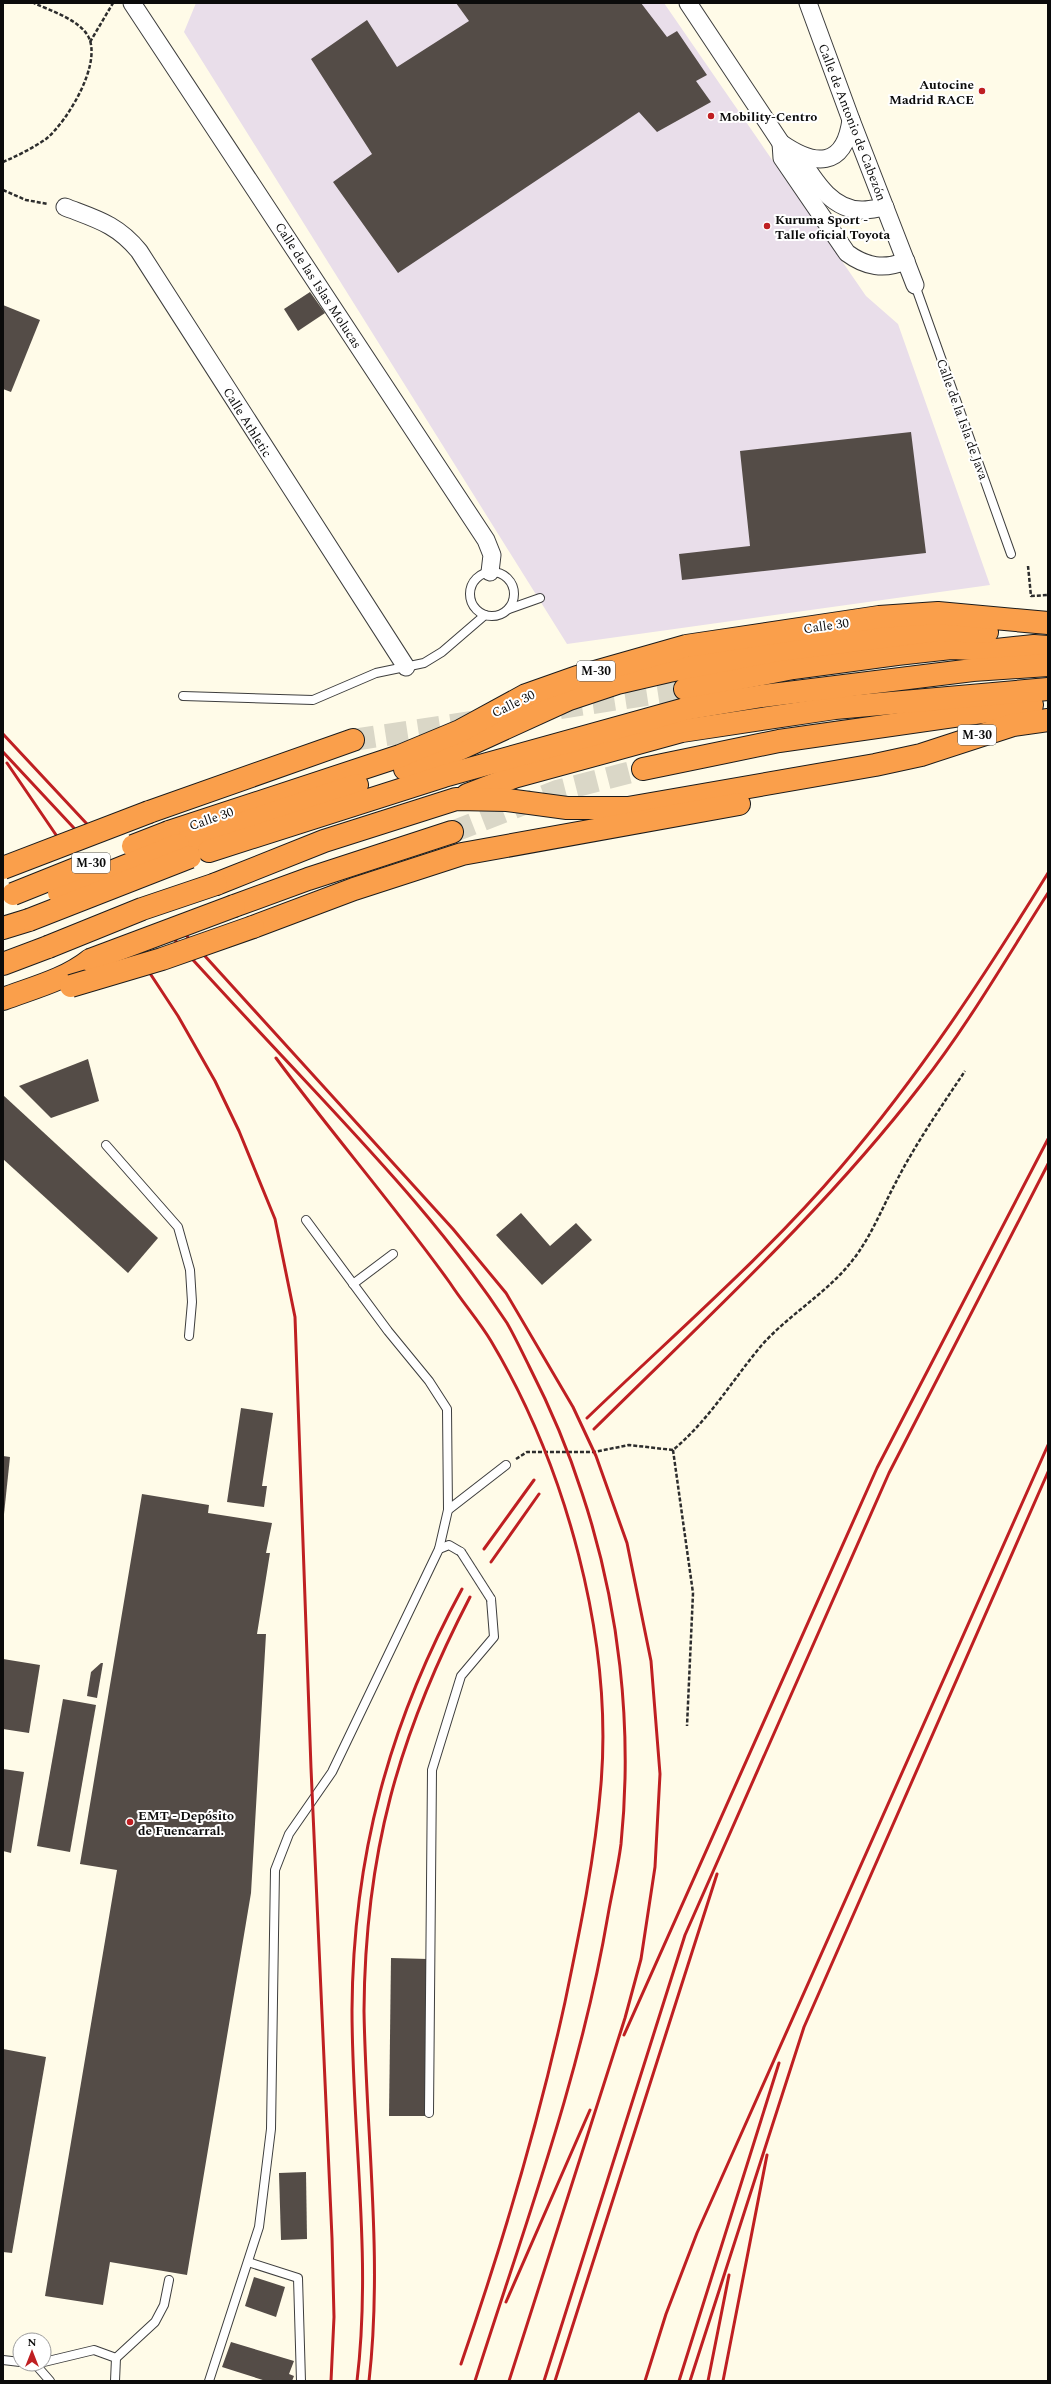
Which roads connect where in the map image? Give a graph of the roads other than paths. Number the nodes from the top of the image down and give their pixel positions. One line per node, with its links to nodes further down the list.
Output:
1 (132, 3): 12 (street, Calle de las Islas Molucas)
2 (688, 3): 5 (street)
3 (808, 3): 4 (street, Calle de Antonio de Cabezón)
4 (851, 120): 6 (street); 8 (street, Calle de Antonio de Cabezón)
5 (781, 143): 6 (street); 9 (street)
6 (798, 155): 8 (street)
7 (65, 207): 21 (street, Calle Athletic)
8 (885, 207): 9 (street, Calle de Antonio de Cabezón)
9 (906, 261): 10 (street, Calle de Antonio de Cabezón)
10 (915, 285): 11 (lane, Calle de la Isla de Java)
11 (1011, 554)
12 (490, 572): 14 (lane); 15 (lane)
13 (540, 598): 14 (lane)
14 (509, 608): 15 (lane)
15 (485, 615): 21 (lane)
16 (1048, 623): 30 (highway, Calle 30 / M-30)
17 (1048, 637): 30 (highway)
18 (1048, 647): 19 (highway)
19 (996, 650): 20 (highway); 22 (highway)
20 (1048, 664): 30 (highway)
21 (406, 667): 23 (lane)
22 (685, 689)
23 (183, 696)
24 (1047, 704): 26 (highway, M-30); 27 (highway); 28 (highway)
25 (353, 740): 31 (highway, bridge)
26 (908, 758): 28 (highway, M-30); 35 (highway, bridge)
27 (643, 769)
28 (456, 799): 34 (highway, M-30, bridge)
29 (452, 832): 35 (highway, bridge)
30 (179, 845): 32 (highway, Calle 30 / M-30, bridge); 32 (highway, bridge)
31 (3, 868)
32 (14, 907): 33 (highway)
33 (3, 928)
34 (3, 964)
35 (66, 976): 36 (highway); 37 (highway); 38 (highway)
36 (3, 990)
37 (3, 999)
38 (3, 1010)
39 (106, 1145): 43 (lane)
40 (306, 1220): 42 (lane)
41 (394, 1254): 42 (lane)
42 (353, 1284): 45 (lane)
43 (189, 1336)
44 (506, 1465): 45 (lane)
45 (448, 1510): 46 (lane)
46 (439, 1549): 47 (lane, bridge); 48 (lane)
47 (429, 2113)
48 (248, 2262): 55 (lane); 56 (lane)
49 (169, 2280): 50 (lane)
50 (116, 2358): 51 (lane); 54 (lane)
51 (52, 2360)
52 (43, 2372): 53 (lane)
53 (50, 2381)
54 (115, 2381)
55 (209, 2381)
56 (301, 2381)

